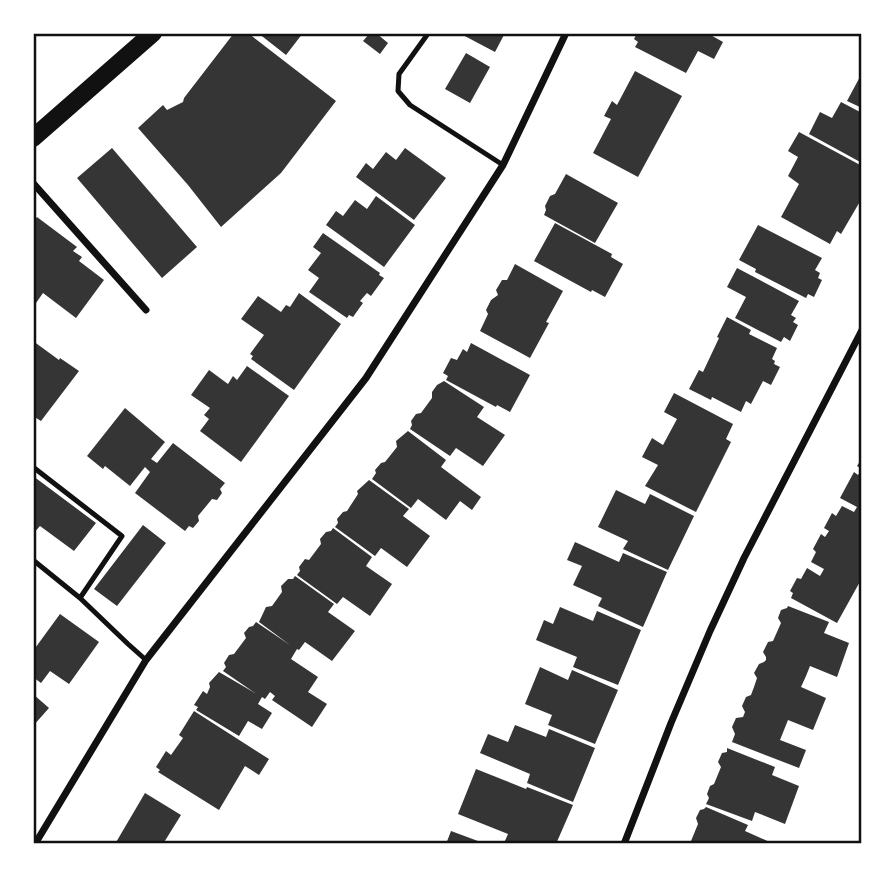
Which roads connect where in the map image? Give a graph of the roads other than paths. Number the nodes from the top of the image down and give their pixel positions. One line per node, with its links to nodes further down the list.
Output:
1 (152, 33): 4 (main road)
2 (566, 33): 5 (street)
3 (427, 34): 5 (lane)
4 (33, 138)
5 (503, 165): 12 (street)
6 (33, 183): 7 (street)
7 (146, 310)
8 (862, 330): 14 (street)
9 (33, 467): 11 (lane)
10 (33, 560): 11 (lane)
11 (80, 598): 12 (lane)
12 (146, 660): 13 (street)
13 (35, 844)
14 (624, 844)

